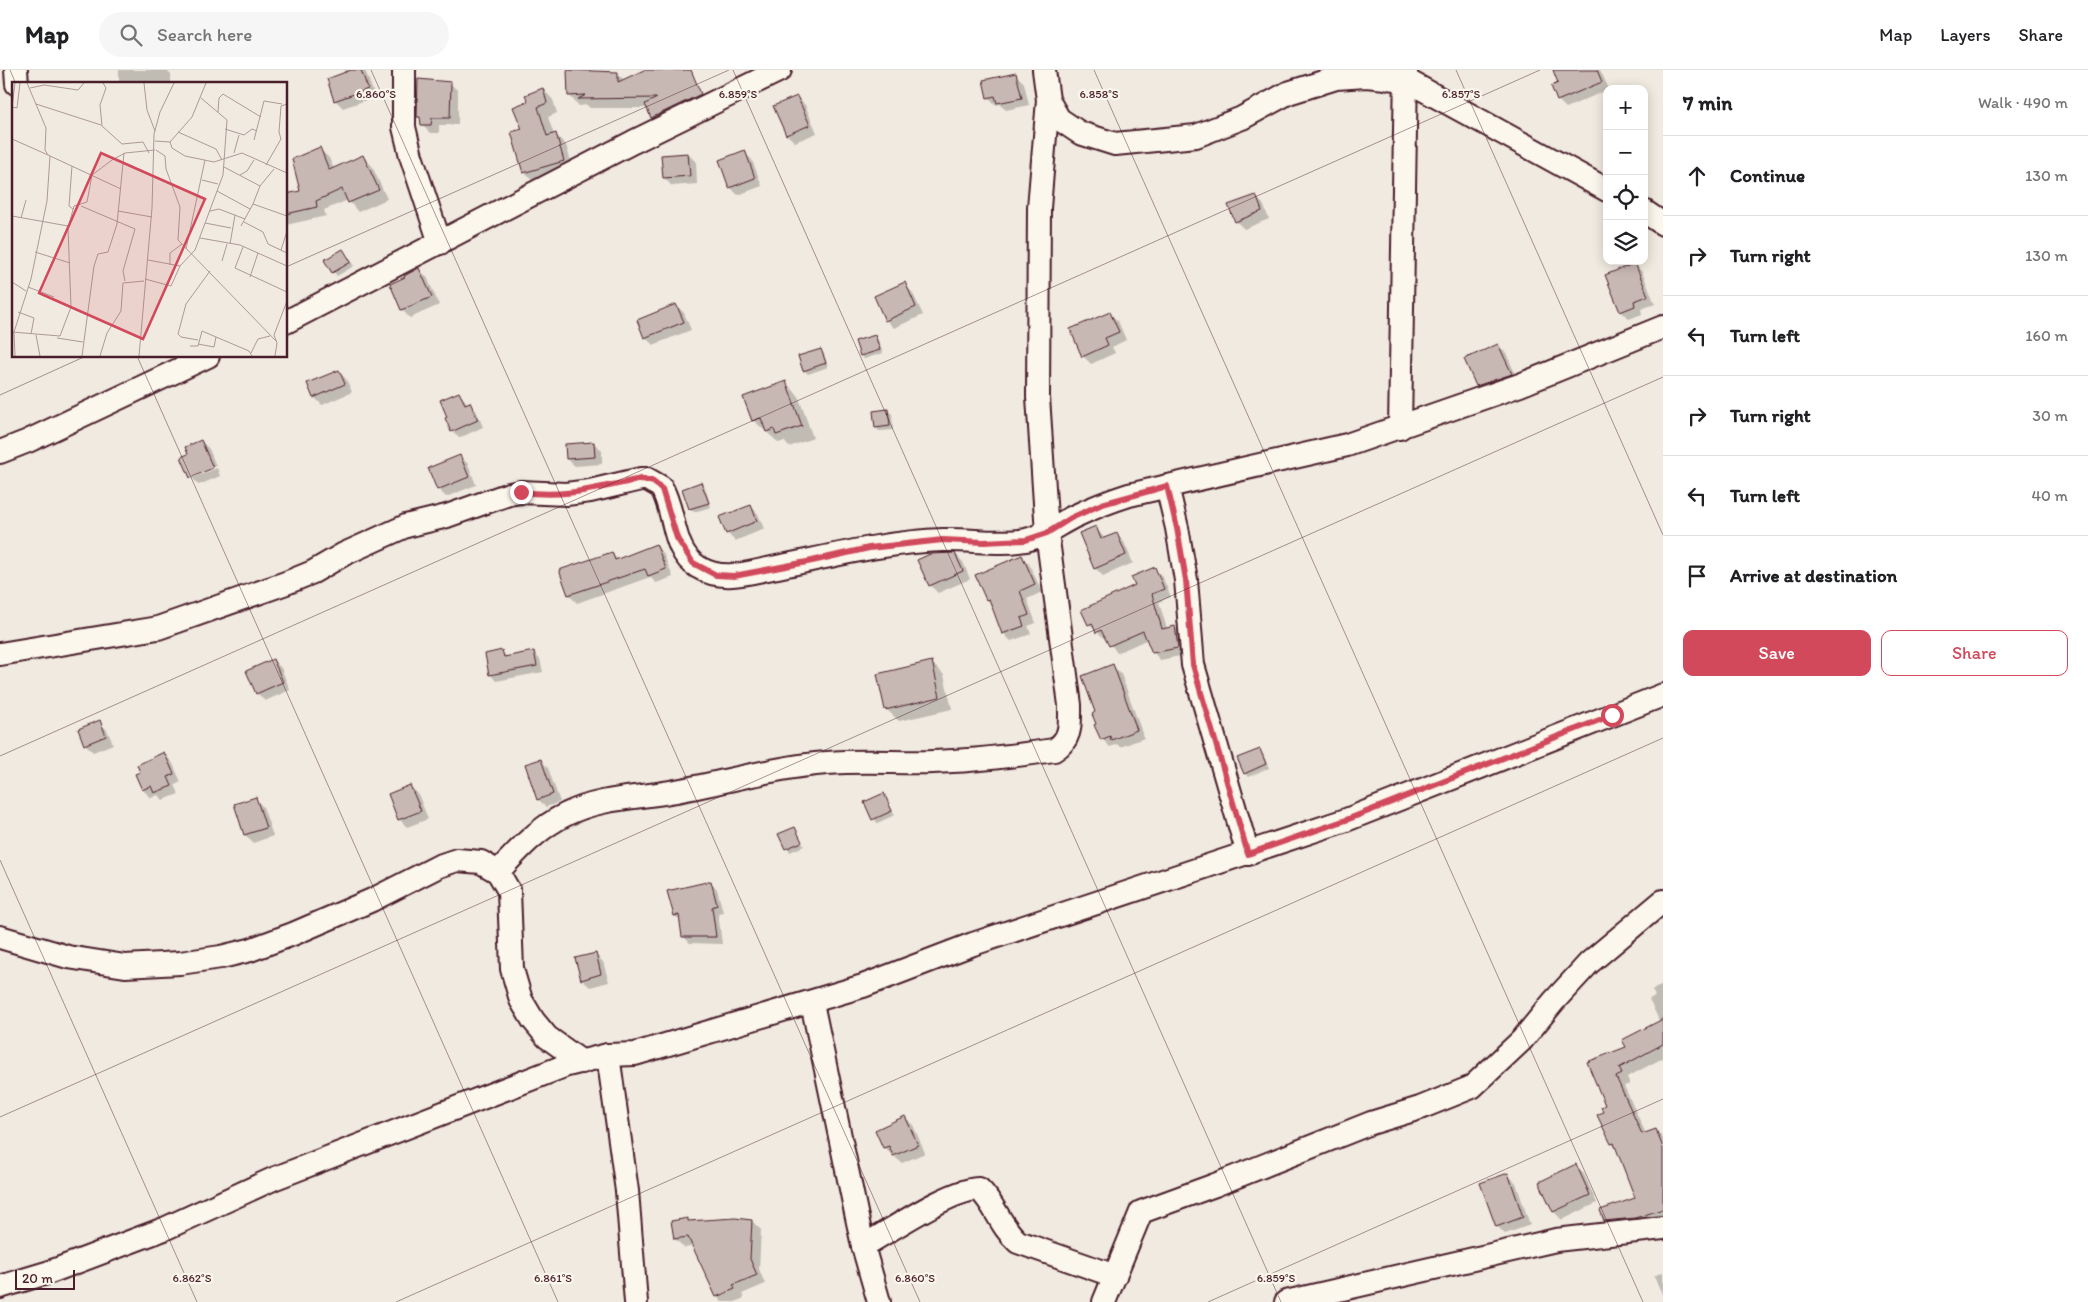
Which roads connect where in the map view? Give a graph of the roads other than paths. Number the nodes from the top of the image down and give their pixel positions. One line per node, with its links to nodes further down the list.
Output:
1 (404, 70): 9 (street)
2 (780, 70): 9 (street)
3 (1044, 70): 5 (street)
4 (1406, 75): 5 (street); 6 (street); 13 (street)
5 (1048, 100): 16 (street)
6 (1603, 188)
7 (1648, 213): 8 (street)
8 (1663, 224)
9 (440, 242): 10 (street)
10 (288, 321)
11 (1663, 327): 13 (street)
12 (204, 358): 14 (street)
13 (1400, 428): 15 (street)
14 (0, 452)
15 (1167, 486): 16 (street); 19 (street)
16 (1047, 533): 17 (street); 20 (street)
17 (0, 654)
18 (1663, 695): 19 (street)
19 (1248, 854): 23 (street)
20 (498, 872): 22 (street); 25 (street)
21 (1663, 901): 28 (street)
22 (0, 937)
23 (812, 1002): 24 (street); 27 (street)
24 (608, 1055): 25 (street); 30 (street)
25 (582, 1062): 29 (street)
26 (1663, 1228): 33 (street)
27 (863, 1246): 28 (street); 31 (street)
28 (1115, 1276): 32 (street)
29 (0, 1287)
30 (636, 1302)
31 (879, 1302)
32 (1104, 1302)
33 (1286, 1302)

